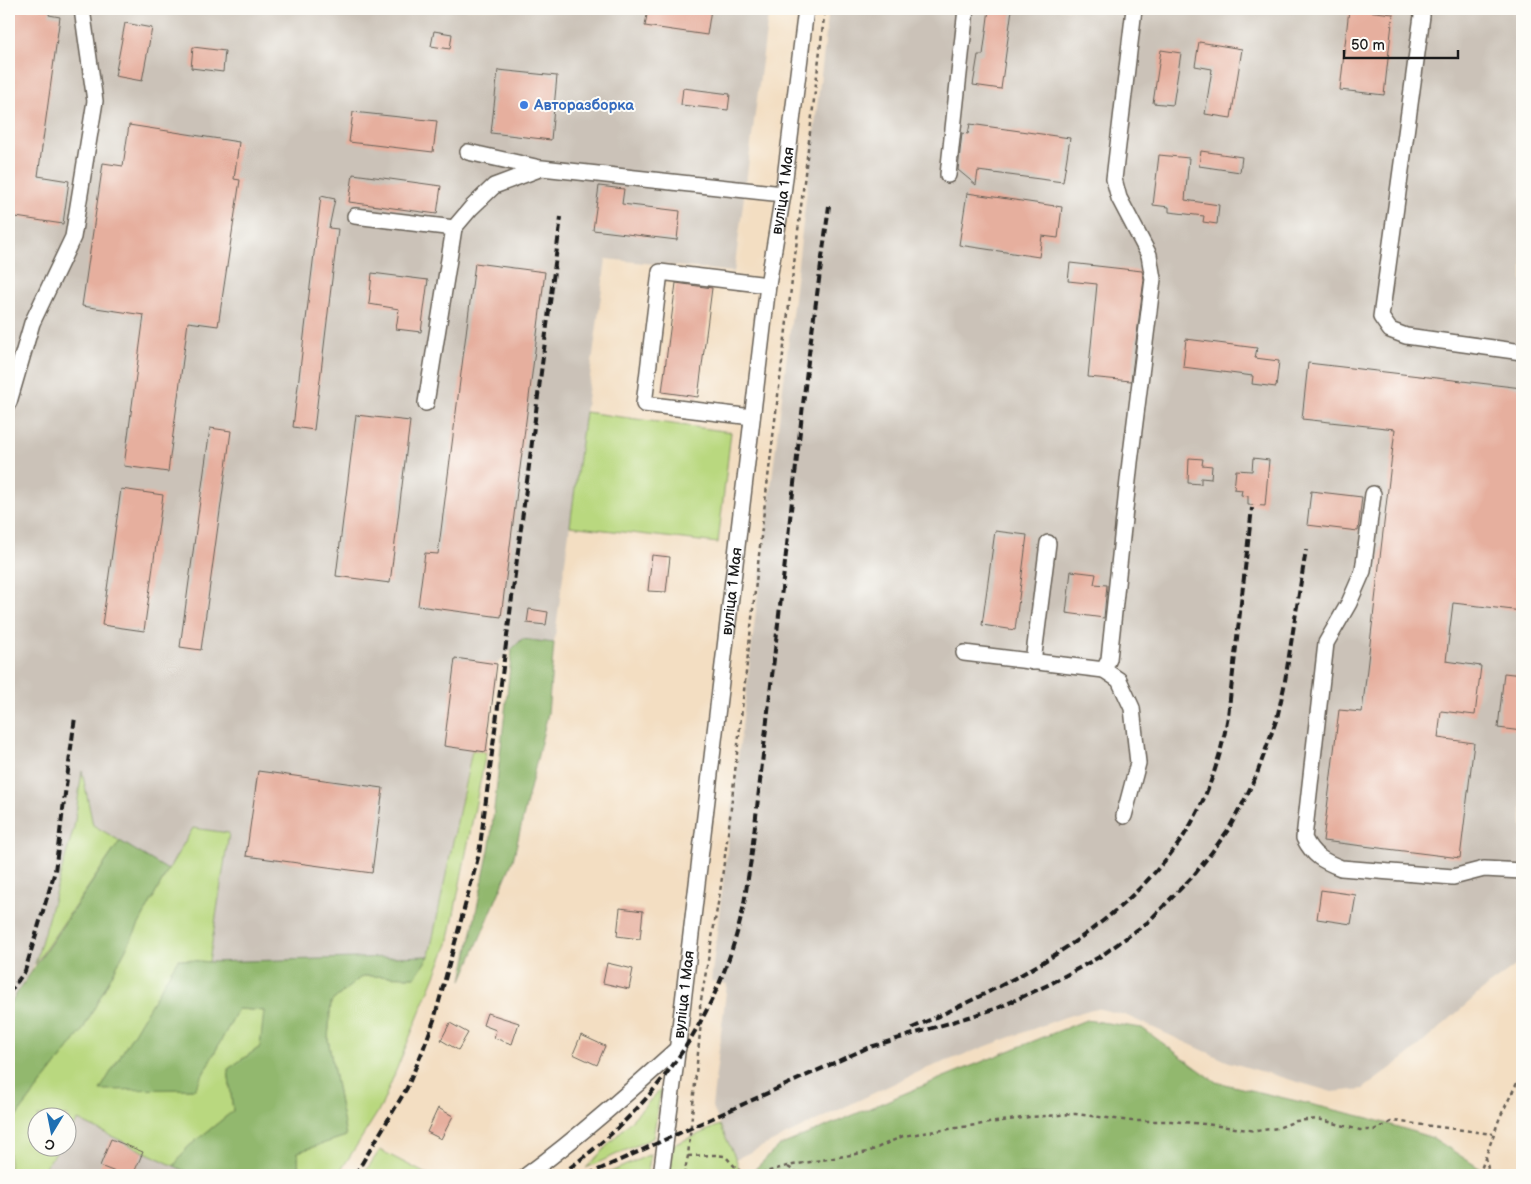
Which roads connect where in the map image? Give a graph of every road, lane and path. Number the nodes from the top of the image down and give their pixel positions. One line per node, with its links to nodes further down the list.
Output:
1 (82, 9): 15 (street)
2 (806, 9): 10 (street, вуліца 1 Мая)
3 (825, 9): 28 (path)
4 (966, 9): 9 (street)
5 (1134, 9): 22 (street)
6 (1421, 9): 14 (street)
7 (468, 152): 8 (street)
8 (542, 168): 10 (street); 12 (street)
9 (948, 175)
10 (783, 194): 13 (street, вуліца 1 Мая)
11 (355, 216): 12 (street)
12 (454, 228): 16 (street)
13 (768, 285): 17 (street, вуліца 1 Мая); 17 (street)
14 (1522, 352)
15 (9, 402)
16 (426, 404)
17 (752, 417): 25 (street, вуліца 1 Мая)
18 (1374, 494): 24 (street)
19 (1048, 544): 21 (street)
20 (964, 653): 21 (street)
21 (1033, 662): 22 (street)
22 (1104, 670): 23 (street)
23 (1124, 816)
24 (1522, 871)
25 (678, 1048): 32 (street); 33 (street, вуліца 1 Мая)
26 (1522, 1073): 27 (path)
27 (1493, 1134): 29 (path); 30 (path)
28 (688, 1156): 31 (path); 34 (path)
29 (1485, 1156): 37 (path); 38 (path)
30 (787, 1166): 31 (path); 36 (path)
31 (737, 1169): 35 (path)
32 (527, 1175)
33 (661, 1175)
34 (684, 1175)
35 (740, 1175)
36 (801, 1175)
37 (1478, 1175)
38 (1489, 1175)

